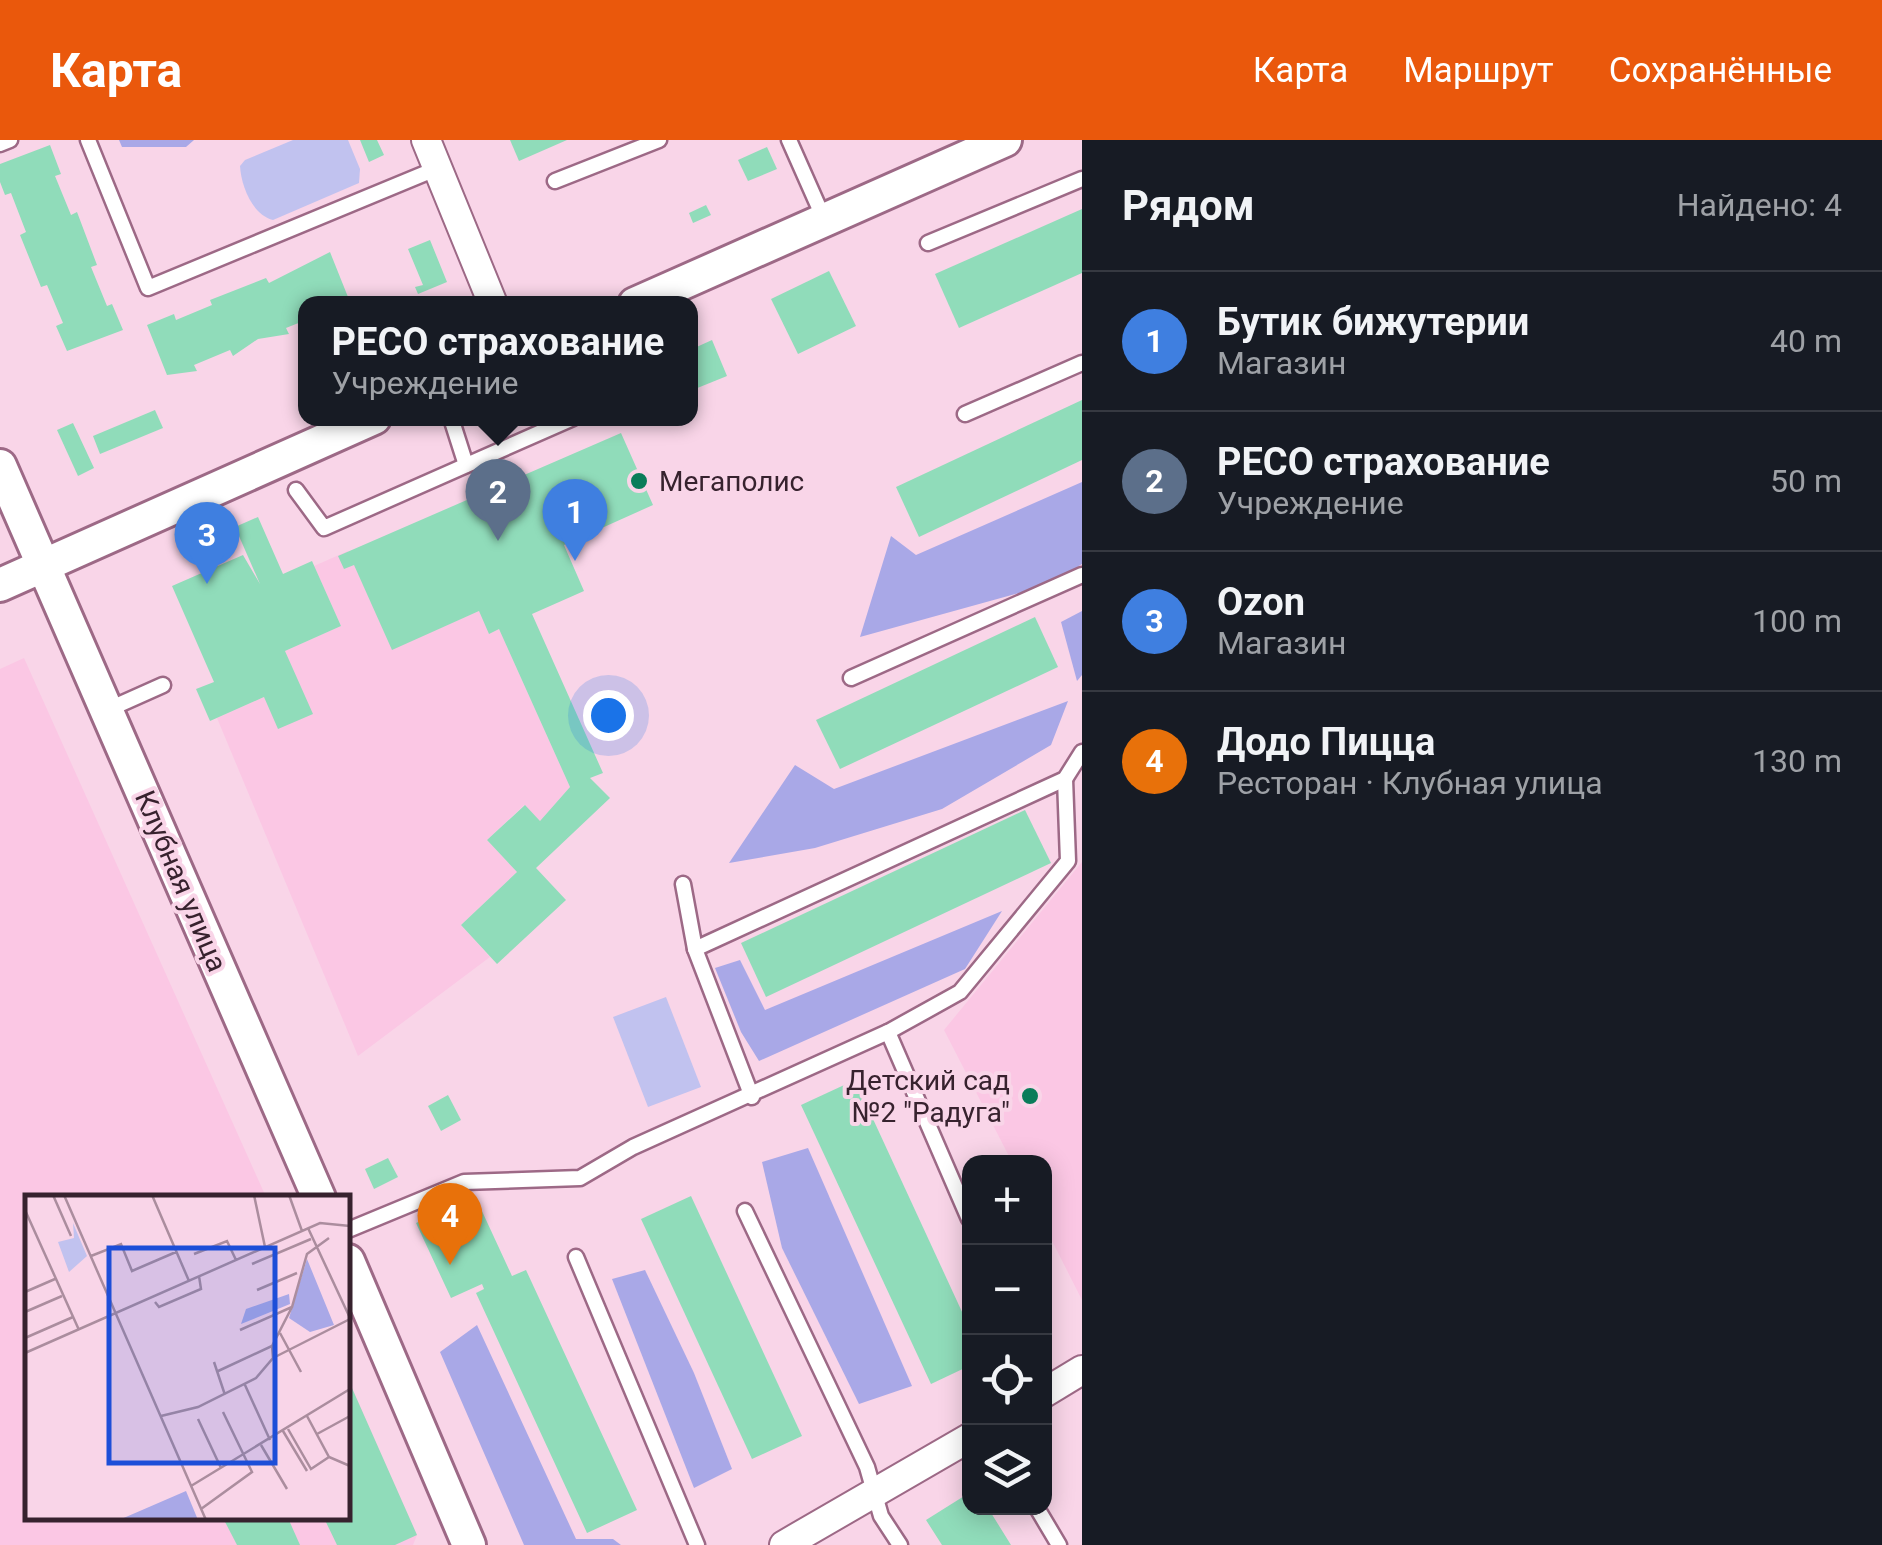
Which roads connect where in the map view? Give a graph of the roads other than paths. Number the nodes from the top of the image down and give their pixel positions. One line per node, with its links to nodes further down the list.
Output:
1 (10, 140): 7 (lane)
2 (88, 140): 8 (lane)
3 (426, 140): 8 (street)
4 (659, 140): 10 (lane)
5 (789, 140): 11 (lane)
6 (1005, 140): 11 (street)
7 (0, 144)
8 (438, 168): 13 (street)
9 (1082, 179): 12 (lane)
10 (555, 181)
11 (824, 220): 14 (street)
12 (928, 243)
13 (490, 296)
14 (653, 296)
15 (1082, 363): 16 (lane)
16 (965, 414)
17 (356, 426): 23 (street)
18 (454, 426): 21 (lane)
19 (556, 426): 21 (lane)
20 (0, 466): 23 (street, Клубная улица)
21 (466, 466): 22 (lane)
22 (296, 490)
23 (42, 565): 25 (street); 28 (street, Клубная улица)
24 (1082, 574): 26 (lane)
25 (0, 585)
26 (851, 678)
27 (162, 686): 28 (lane)
28 (106, 710): 36 (street, Клубная улица)
29 (1082, 752): 30 (lane)
30 (1065, 779): 31 (lane); 33 (lane)
31 (1075, 857): 34 (lane)
32 (683, 884): 33 (lane)
33 (694, 949): 35 (lane)
34 (888, 1032): 35 (lane); 37 (lane)
35 (752, 1097): 39 (lane)
36 (318, 1195)
37 (962, 1201)
38 (745, 1211): 45 (lane)
39 (350, 1229)
40 (576, 1257): 48 (lane)
41 (350, 1265): 47 (street)
42 (1082, 1370): 43 (street)
43 (1052, 1386)
44 (962, 1442): 45 (street)
45 (874, 1492): 49 (street); 50 (lane)
46 (1040, 1515): 51 (lane)
47 (469, 1545)
48 (697, 1545)
49 (784, 1545)
50 (900, 1545)
51 (1059, 1545)

